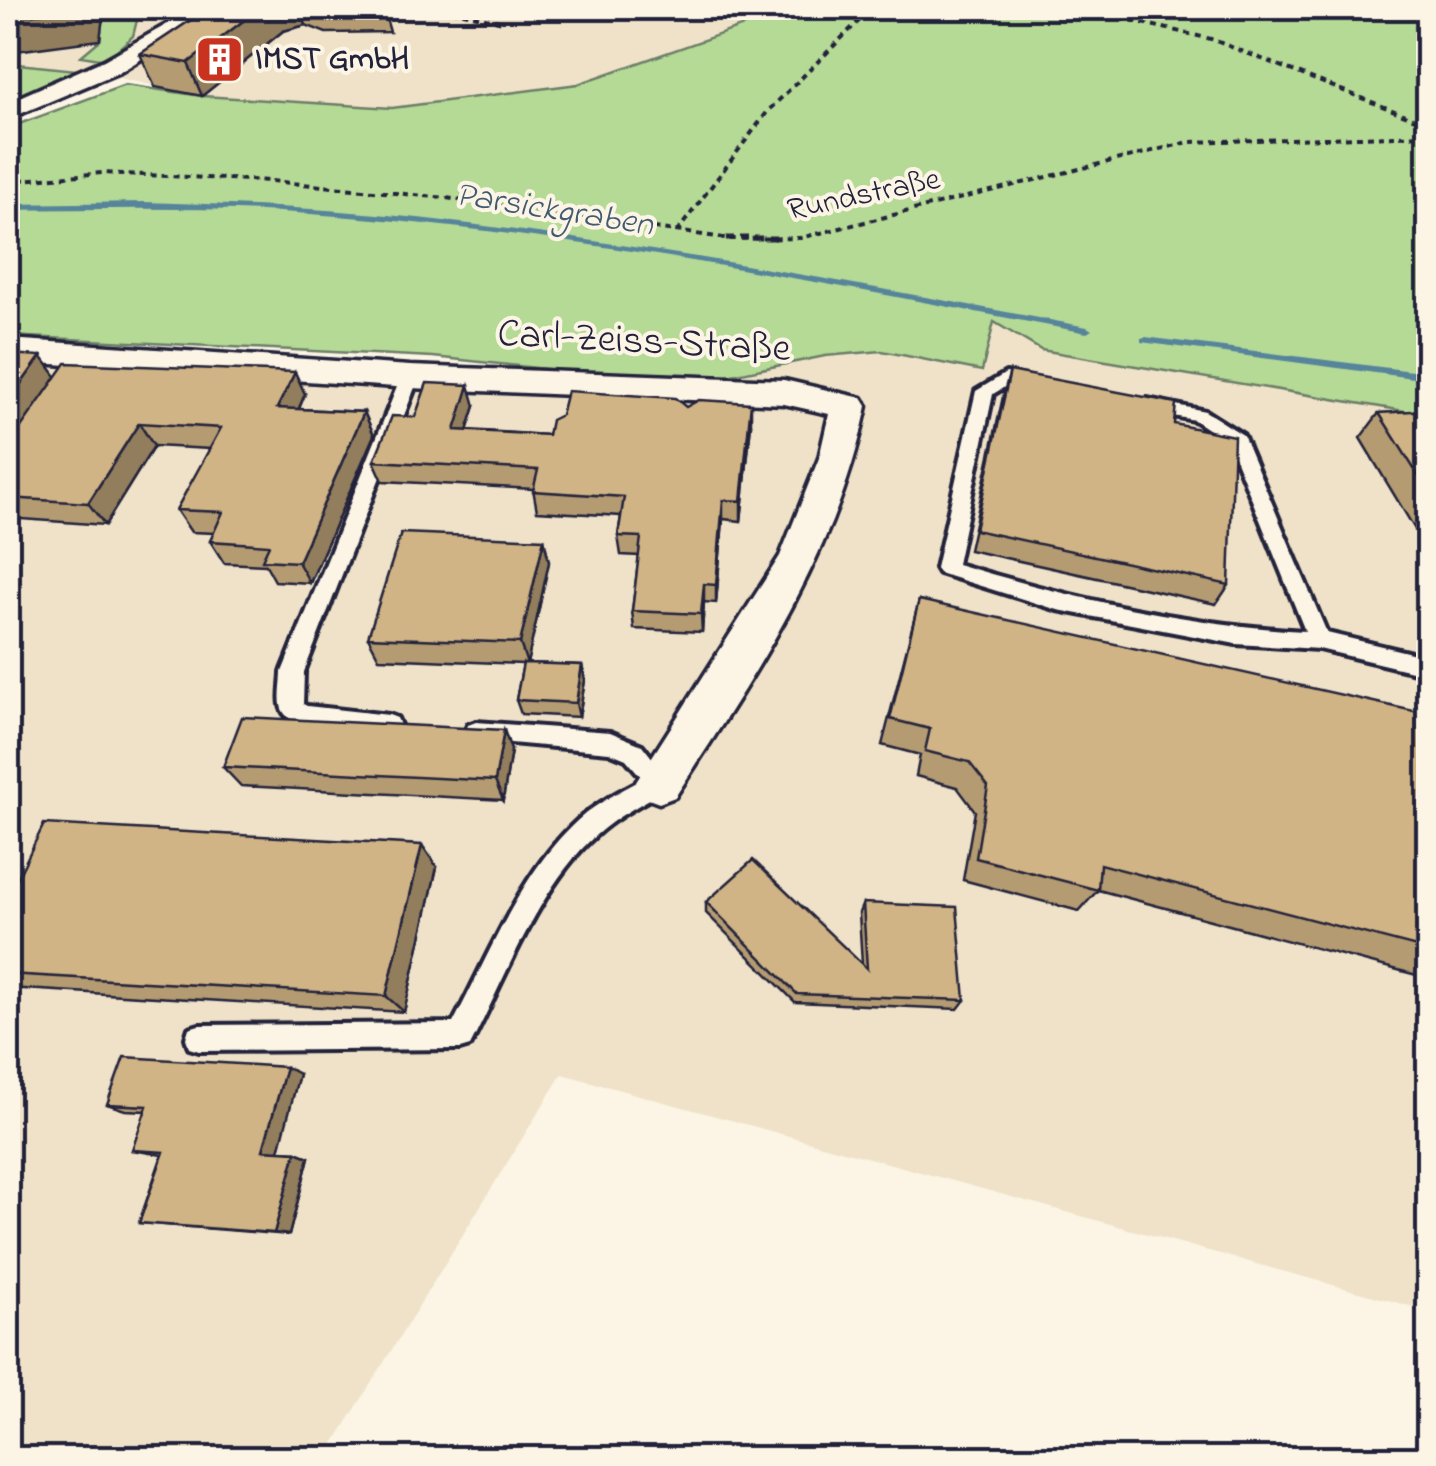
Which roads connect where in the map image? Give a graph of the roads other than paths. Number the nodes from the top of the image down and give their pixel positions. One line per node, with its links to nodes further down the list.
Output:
1 (158, 10): 3 (street)
2 (213, 13): 3 (street)
3 (127, 61): 4 (street)
4 (8, 111)
5 (8, 350): 6 (street, Carl-Zeiss-Straße)
6 (410, 376): 11 (lane); 13 (street, Carl-Zeiss-Straße)
7 (1064, 390): 9 (lane)
8 (1122, 400): 9 (lane)
9 (1319, 640): 10 (lane)
10 (1428, 666)
11 (419, 728)
12 (457, 730): 13 (lane)
13 (660, 782): 14 (lane)
14 (198, 1038)

